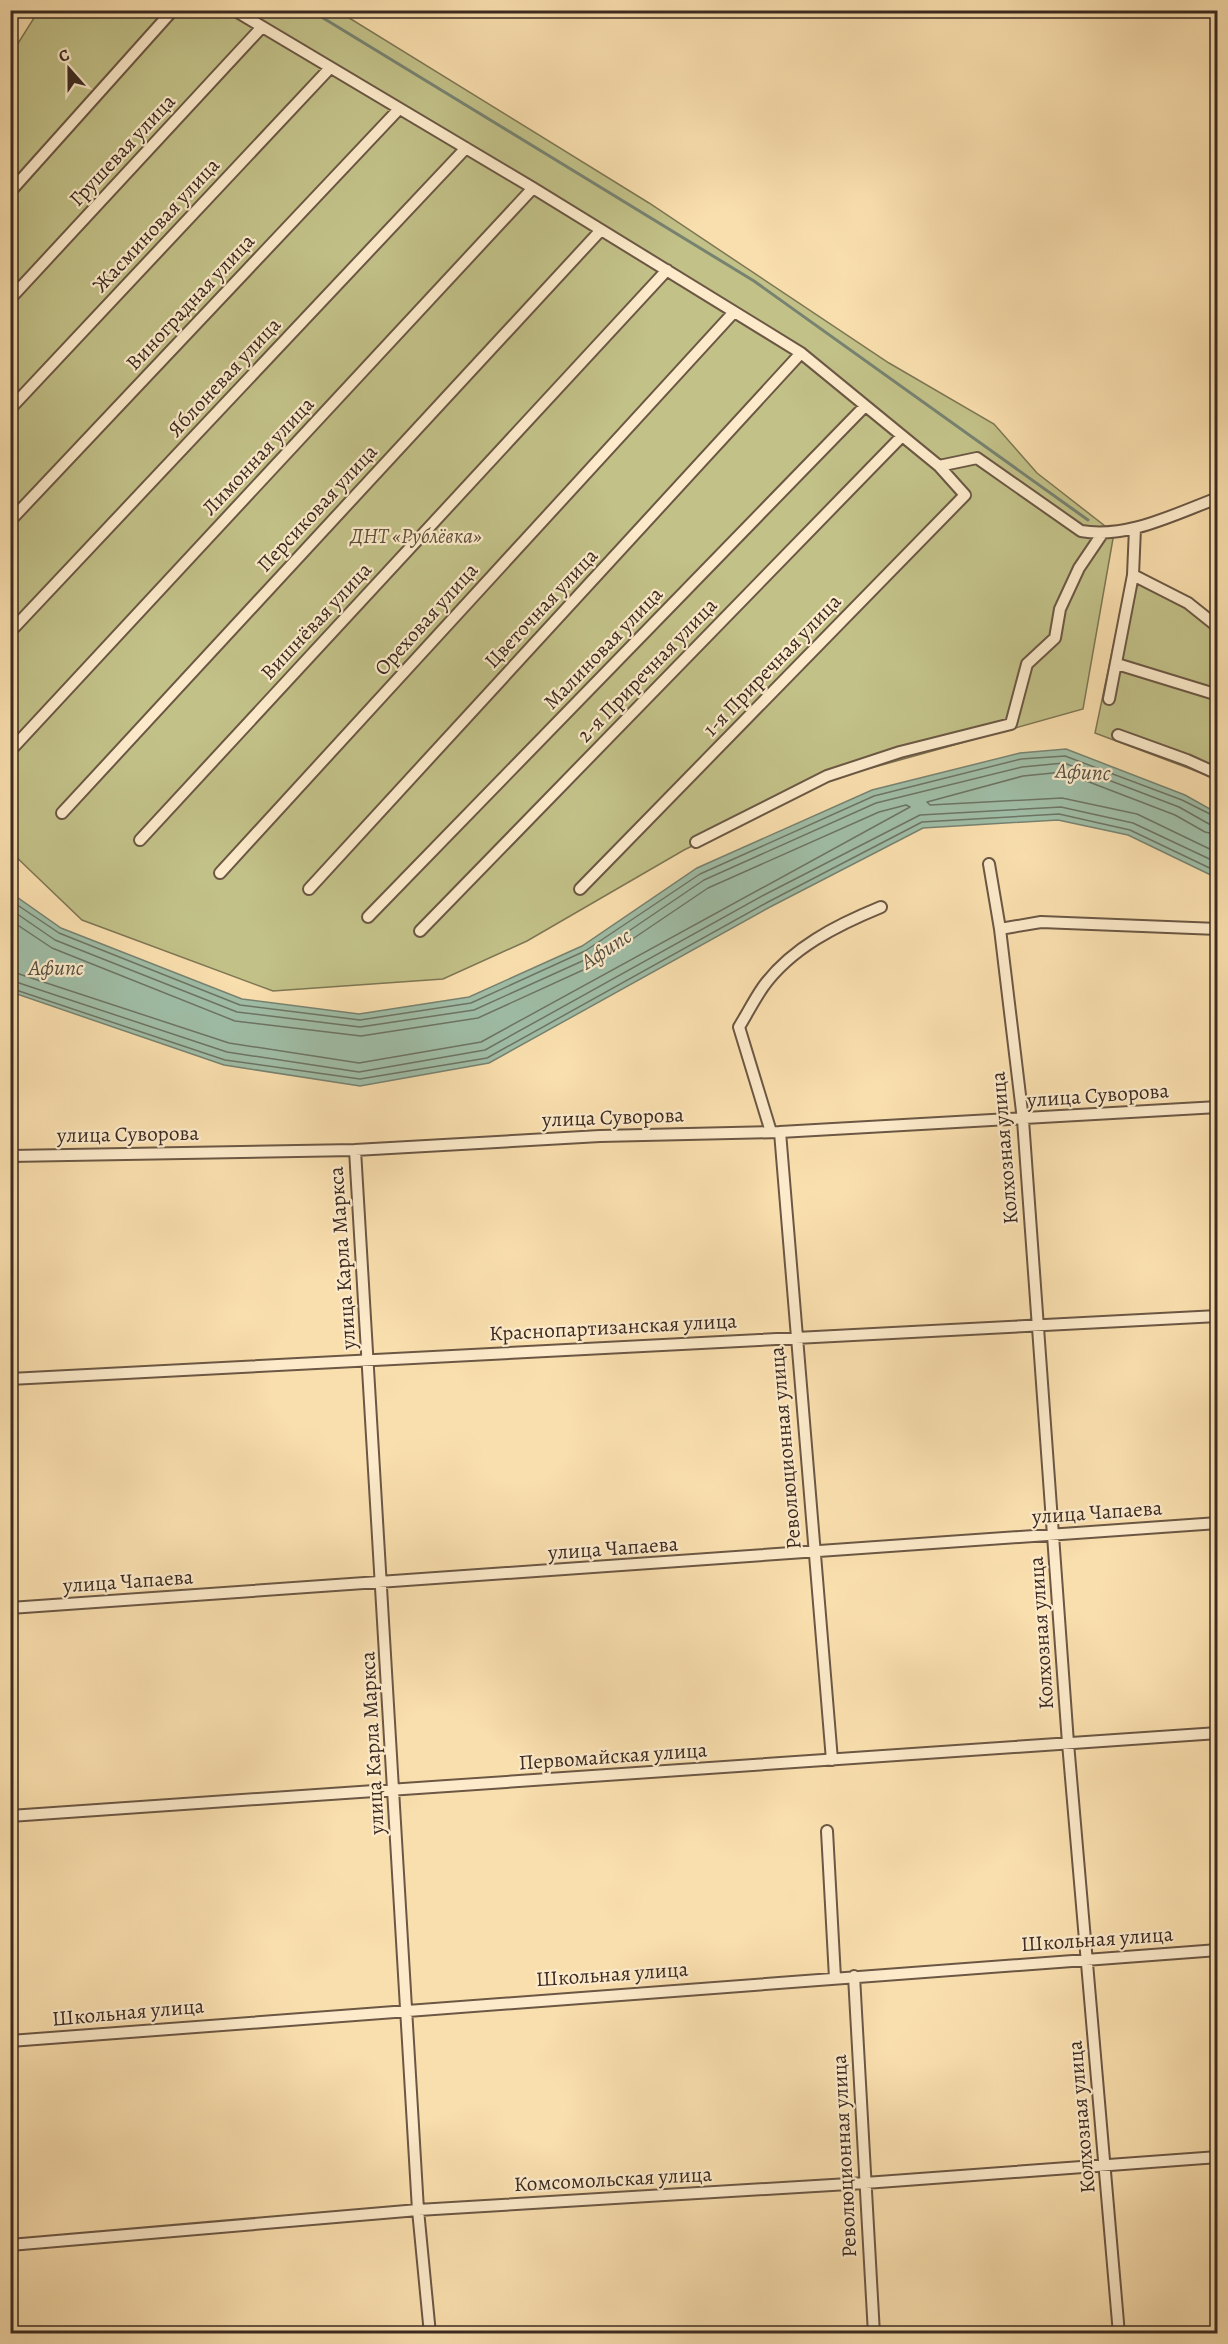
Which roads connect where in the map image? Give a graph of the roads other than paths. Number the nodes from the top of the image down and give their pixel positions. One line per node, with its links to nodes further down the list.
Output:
1 (173, 10): 8 (street)
2 (234, 10): 3 (street)
3 (262, 27): 4 (street); 11 (street, Грушевая улица)
4 (330, 68): 5 (street); 15 (street, Жасминовая улица)
5 (399, 108): 6 (street); 19 (street, Виноградная улица)
6 (466, 148): 7 (street); 24 (street, Яблоневая улица)
7 (533, 189): 9 (street); 29 (street, Лимонная улица)
8 (10, 192)
9 (601, 230): 10 (street); 31 (street, Персиковая улица)
10 (667, 270): 12 (street); 32 (street, Вишнёвая улица)
11 (10, 299)
12 (734, 312): 13 (street); 35 (street, Ореховая улица)
13 (801, 353): 14 (street); 36 (street, Цветочная улица)
14 (865, 406): 16 (street); 39 (street, Малиновая улица)
15 (10, 409)
16 (902, 436): 17 (street); 42 (street, 2-я Приречная улица)
17 (939, 466): 21 (street); 37 (street, 1-я Приречная улица)
18 (1218, 498): 20 (street)
19 (10, 521)
20 (1135, 528): 21 (street); 22 (street)
21 (1102, 534): 33 (street)
22 (1133, 575): 23 (street); 25 (street)
23 (1218, 627)
24 (10, 632)
25 (1117, 664): 26 (street); 27 (street)
26 (1218, 695)
27 (1108, 699)
28 (1118, 735): 30 (street)
29 (10, 751)
30 (1218, 774)
31 (62, 813)
32 (140, 840)
33 (696, 843)
34 (988, 864): 40 (street, Колхозная улица)
35 (219, 873)
36 (309, 889)
37 (580, 889)
38 (881, 907): 45 (street, Революционная улица)
39 (368, 917)
40 (1000, 929): 41 (street); 44 (street, Колхозная улица)
41 (1218, 929)
42 (420, 931)
43 (1218, 1107): 44 (street, улица Суворова)
44 (1023, 1120): 45 (street, улица Суворова); 49 (street, Колхозная улица)
45 (775, 1132): 46 (street, улица Суворова); 50 (street, Революционная улица)
46 (355, 1150): 47 (street, улица Суворова); 51 (street, улица Карла Маркса)
47 (10, 1156)
48 (1218, 1316): 49 (street, Краснопартизанская улица)
49 (1038, 1327): 50 (street, Краснопартизанская улица); 54 (street, Колхозная улица)
50 (795, 1337): 51 (street, Краснопартизанская улица); 55 (street, Революционная улица)
51 (368, 1360): 52 (street, Краснопартизанская улица); 56 (street, улица Карла Маркса)
52 (10, 1379)
53 (1218, 1523): 54 (street, улица Чапаева)
54 (1053, 1534): 55 (street, улица Чапаева); 59 (street, Колхозная улица)
55 (814, 1553): 56 (street, улица Чапаева); 60 (street, Революционная улица)
56 (383, 1584): 57 (street, улица Чапаева); 61 (street, улица Карла Маркса)
57 (10, 1608)
58 (1218, 1733): 59 (street, Первомайская улица)
59 (1068, 1743): 60 (street, Первомайская улица); 65 (street, Колхозная улица)
60 (832, 1760): 61 (street, Первомайская улица)
61 (395, 1791): 62 (street, Первомайская улица); 68 (street, улица Карла Маркса)
62 (10, 1816)
63 (827, 1831): 67 (street)
64 (1218, 1950): 65 (street, Школьная улица)
65 (1086, 1959): 66 (street, Школьная улица); 71 (street, Колхозная улица)
66 (854, 1976): 67 (street, Школьная улица); 72 (street, Революционная улица)
67 (835, 1978): 68 (street, Школьная улица)
68 (407, 2009): 69 (street, Школьная улица); 73 (street, улица Карла Маркса)
69 (10, 2041)
70 (1218, 2157): 71 (street, Комсомольская улица)
71 (1105, 2165): 72 (street, Комсомольская улица); 77 (street, Колхозная улица)
72 (865, 2183): 73 (street, Комсомольская улица); 76 (street, Революционная улица)
73 (418, 2210): 74 (street, Комсомольская улица); 75 (street, улица Карла Маркса)
74 (10, 2246)
75 (430, 2334)
76 (874, 2334)
77 (1119, 2334)

